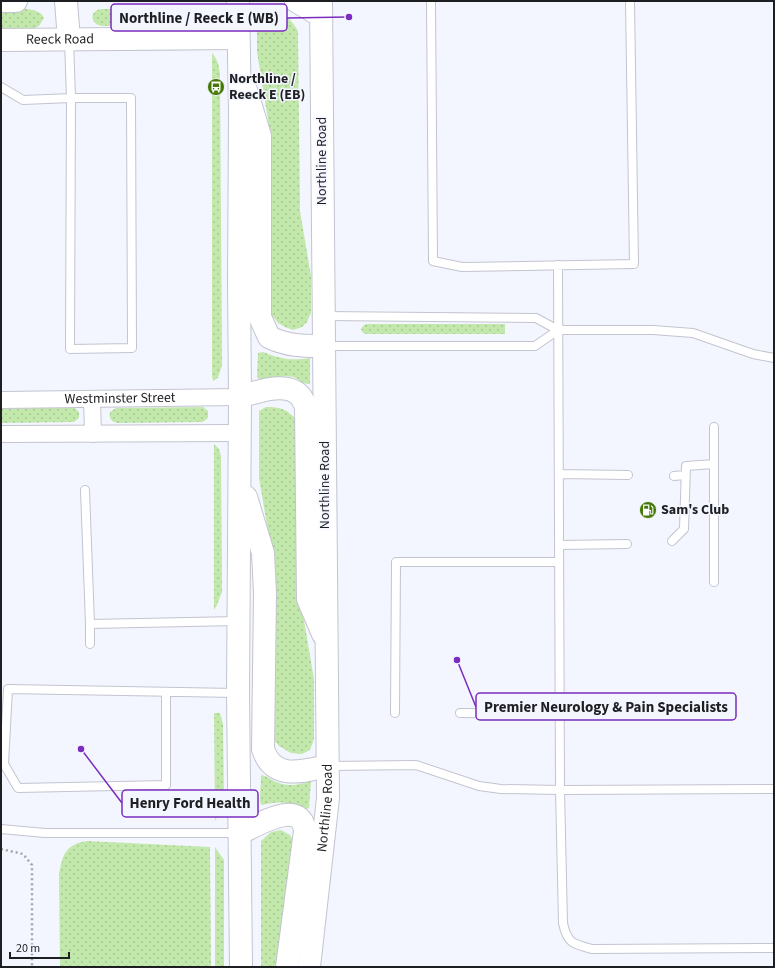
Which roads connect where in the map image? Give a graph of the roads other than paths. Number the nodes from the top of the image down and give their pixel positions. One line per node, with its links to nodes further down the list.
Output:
1 (1, 1): 2 (main road)
2 (16, 1)
3 (66, 1): 11 (main road)
4 (238, 1): 9 (main road)
5 (296, 1): 8 (main road)
6 (431, 1): 15 (lane)
7 (630, 1): 15 (lane)
8 (321, 9): 16 (main road, Northline Road)
9 (238, 38): 11 (main road, Reeck Road); 12 (main road)
10 (1, 40): 11 (main road, Reeck Road)
11 (69, 40): 14 (lane)
12 (239, 66): 18 (main road); 20 (main road)
13 (1, 87): 14 (lane)
14 (71, 98): 14 (lane)
15 (558, 265): 17 (lane)
16 (324, 316): 17 (lane); 18 (main road, Northline Road)
17 (558, 330): 18 (lane); 19 (lane); 29 (lane)
18 (323, 346): 41 (main road, Northline Road)
19 (774, 358)
20 (240, 397): 21 (street, Westminster Street); 24 (main road); 41 (main road)
21 (92, 399): 22 (street, Westminster Street); 26 (street)
22 (1, 400)
23 (714, 427): 27 (lane)
24 (240, 433): 26 (street); 28 (main road)
25 (1, 434): 26 (street)
26 (92, 434)
27 (714, 464): 31 (lane); 38 (lane)
28 (239, 473): 39 (main road); 48 (main road)
29 (558, 474): 30 (lane); 36 (lane)
30 (628, 475)
31 (686, 475): 32 (lane); 34 (lane)
32 (674, 476)
33 (85, 490): 40 (lane)
34 (672, 541)
35 (627, 544): 36 (lane)
36 (559, 545): 37 (lane)
37 (559, 562): 45 (lane); 47 (lane)
38 (714, 582)
39 (239, 621): 40 (lane); 44 (main road)
40 (90, 624): 42 (lane)
41 (326, 642): 48 (main road, Northline Road)
42 (90, 644)
43 (166, 693): 43 (lane); 44 (lane)
44 (238, 693): 52 (main road)
45 (395, 713)
46 (460, 713): 47 (lane)
47 (560, 714): 50 (lane)
48 (328, 766): 50 (lane); 56 (main road, Northline Road)
49 (774, 789): 50 (lane)
50 (560, 790): 53 (lane)
51 (1, 829): 52 (lane)
52 (240, 833): 54 (main road); 55 (main road)
53 (774, 948)
54 (241, 967)
55 (287, 967)
56 (309, 967)

